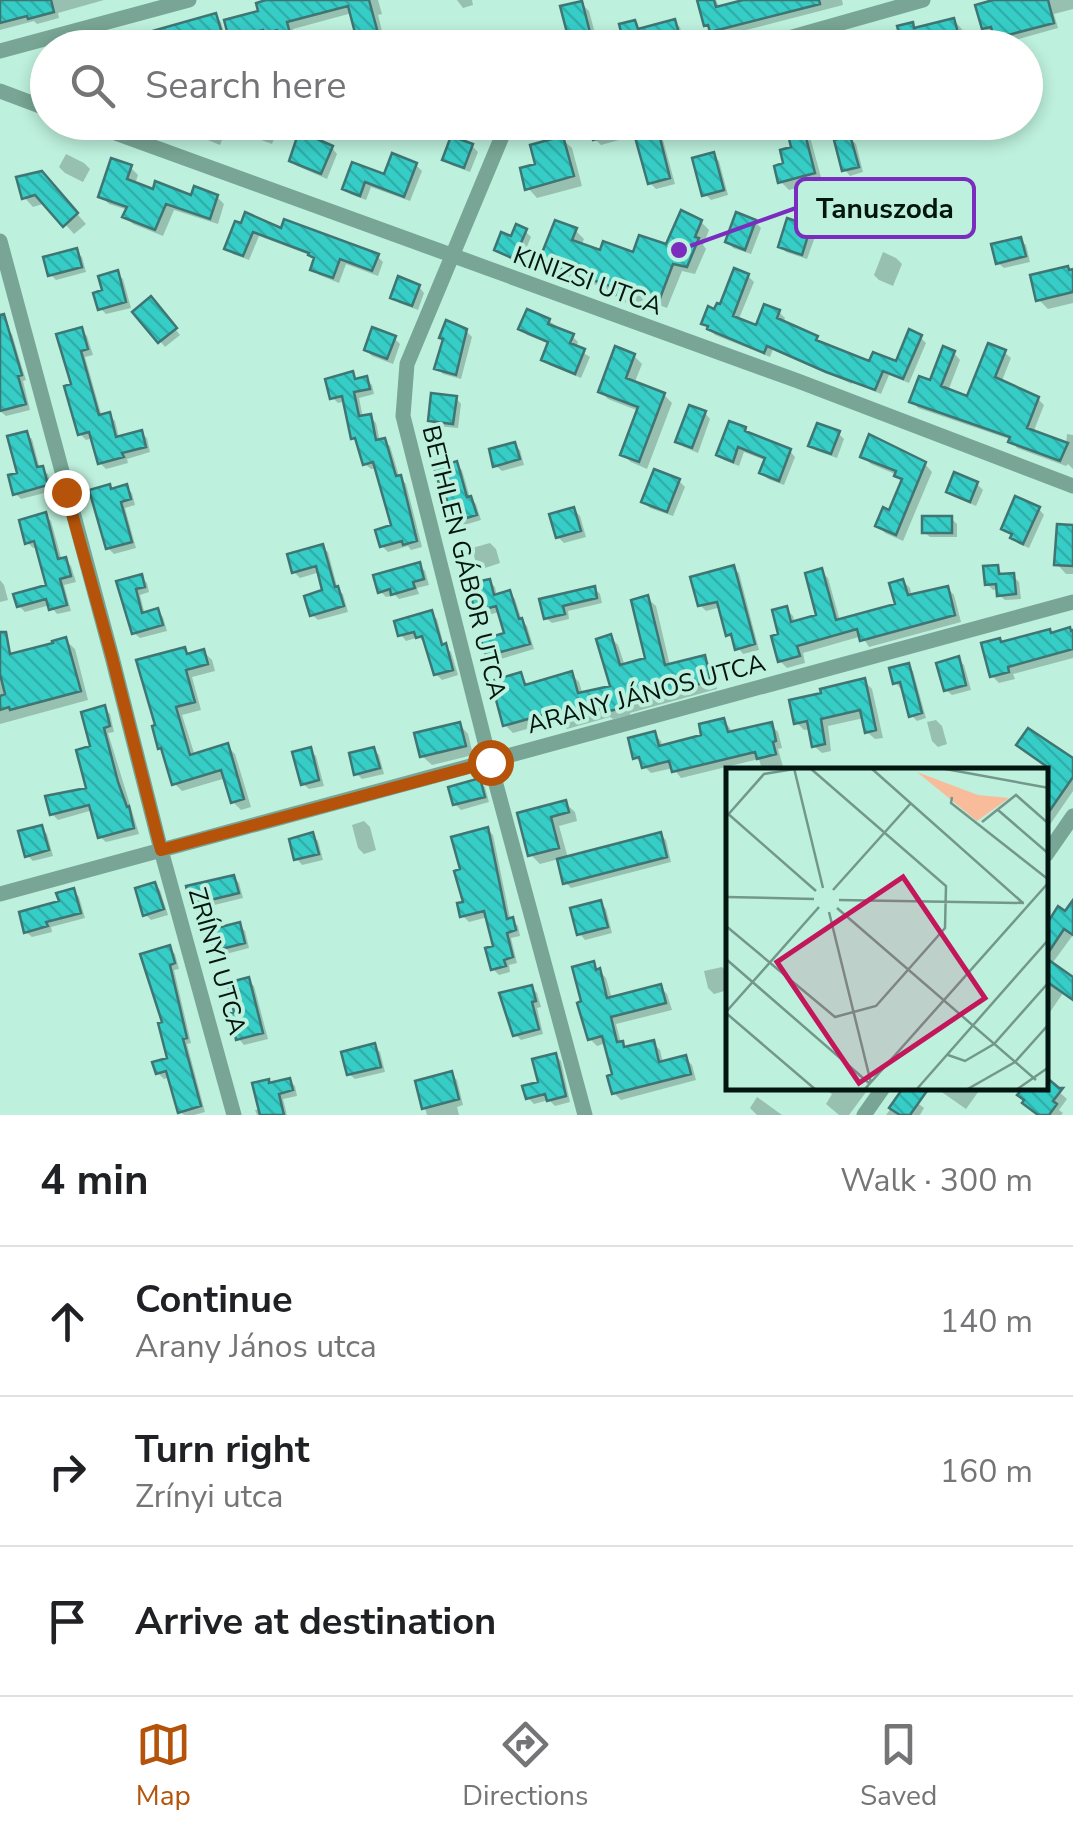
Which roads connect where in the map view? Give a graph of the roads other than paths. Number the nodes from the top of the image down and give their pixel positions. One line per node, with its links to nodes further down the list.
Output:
1 (189, 0): 3 (street)
2 (923, 0): 4 (street)
3 (78, 30)
4 (816, 30)
5 (30, 43): 6 (street)
6 (0, 51)
7 (0, 91): 8 (street)
8 (30, 102)
9 (134, 140): 12 (street, KINIZSI UTCA)
10 (501, 140): 12 (street, BETHLEN GÁBOR UTCA)
11 (0, 241): 17 (street, ZRÍNYI UTCA)
12 (452, 257): 13 (street, KINIZSI UTCA); 15 (street, BETHLEN GÁBOR UTCA)
13 (1073, 486)
14 (1073, 602): 15 (street, ARANY JÁNOS UTCA)
15 (490, 762): 17 (street, ARANY JÁNOS UTCA); 22 (street, BETHLEN GÁBOR UTCA)
16 (1073, 816): 18 (street)
17 (161, 850): 19 (street, ARANY JÁNOS UTCA); 21 (street, ZRÍNYI UTCA)
18 (1048, 852)
19 (0, 894)
20 (883, 1090): 23 (street)
21 (234, 1115)
22 (585, 1115)
23 (864, 1115)

